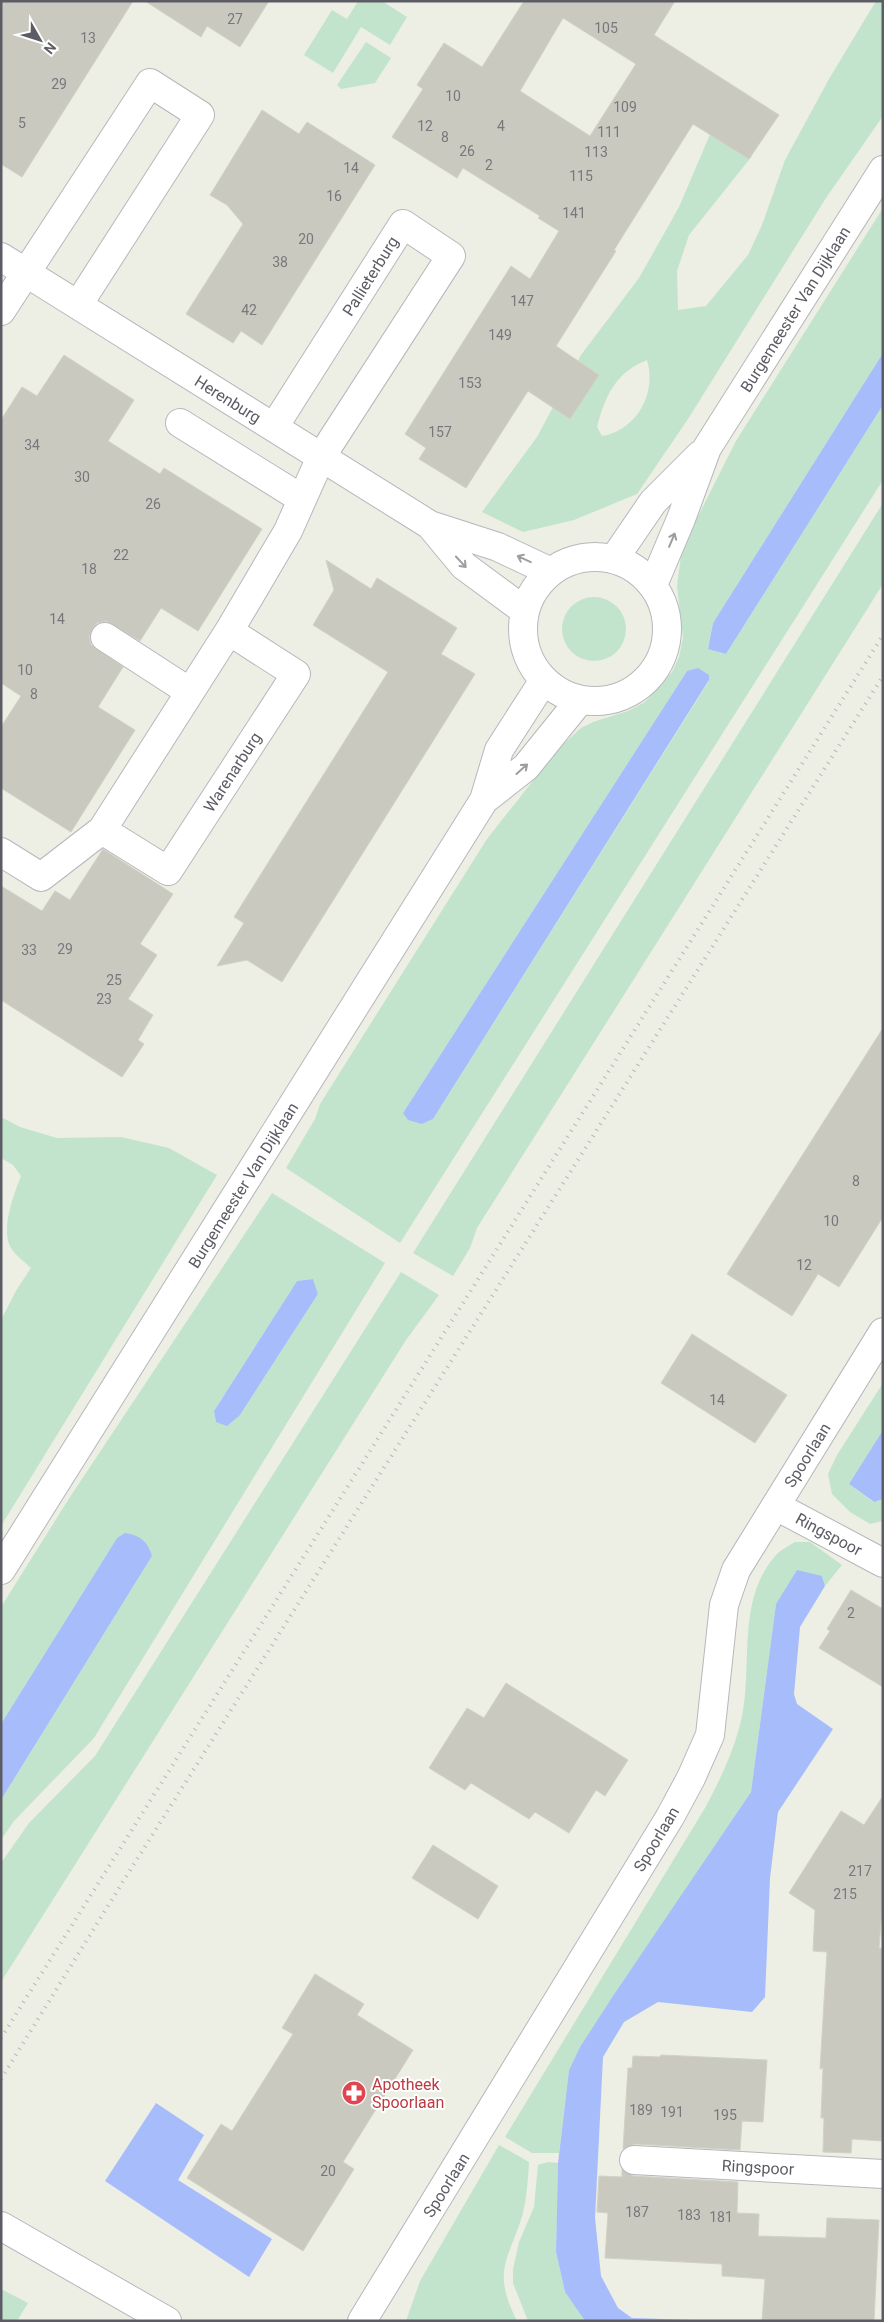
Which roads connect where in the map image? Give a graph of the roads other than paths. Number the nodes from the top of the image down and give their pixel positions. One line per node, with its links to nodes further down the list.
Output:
1 (883, 170): 8 (street, Burgemeester Van Dijklaan)
2 (1, 257): 3 (street, Herenburg)
3 (27, 272): 4 (street, Herenburg); 4 (street); 5 (street)
4 (78, 305): 7 (street, Herenburg)
5 (1, 311)
6 (180, 423): 10 (street)
7 (274, 427): 9 (street, Herenburg); 9 (street, Pallieterburg)
8 (707, 448): 12 (street, Burgemeester Van Dijklaan); 14 (street, Burgemeester Van Dijklaan, one-way to 8)
9 (321, 457): 10 (street); 11 (street, Herenburg)
10 (302, 499): 16 (street)
11 (430, 525): 13 (street, Herenburg, one-way to 11); 15 (street, Herenburg, one-way to 15)
12 (614, 559): 13 (street); 14 (street)
13 (551, 572): 15 (street)
14 (653, 585): 20 (street)
15 (525, 611): 18 (street)
16 (229, 631): 19 (street); 22 (street, Warenarburg)
17 (105, 637): 19 (street)
18 (544, 680): 20 (street); 21 (street, Burgemeester Van Dijklaan)
19 (190, 692): 22 (street)
20 (580, 700): 21 (street, Burgemeester Van Dijklaan, one-way to 20)
21 (484, 800): 27 (street, Burgemeester Van Dijklaan)
22 (102, 830): 23 (street)
23 (1, 852)
24 (883, 1332): 25 (street, Spoorlaan)
25 (776, 1506): 26 (street, Ringspoor); 32 (street, Spoorlaan)
26 (883, 1563)
27 (1, 1570)
28 (634, 2160): 29 (street, Ringspoor)
29 (883, 2174)
30 (1, 2226): 31 (street)
31 (167, 2321)
32 (362, 2321)

